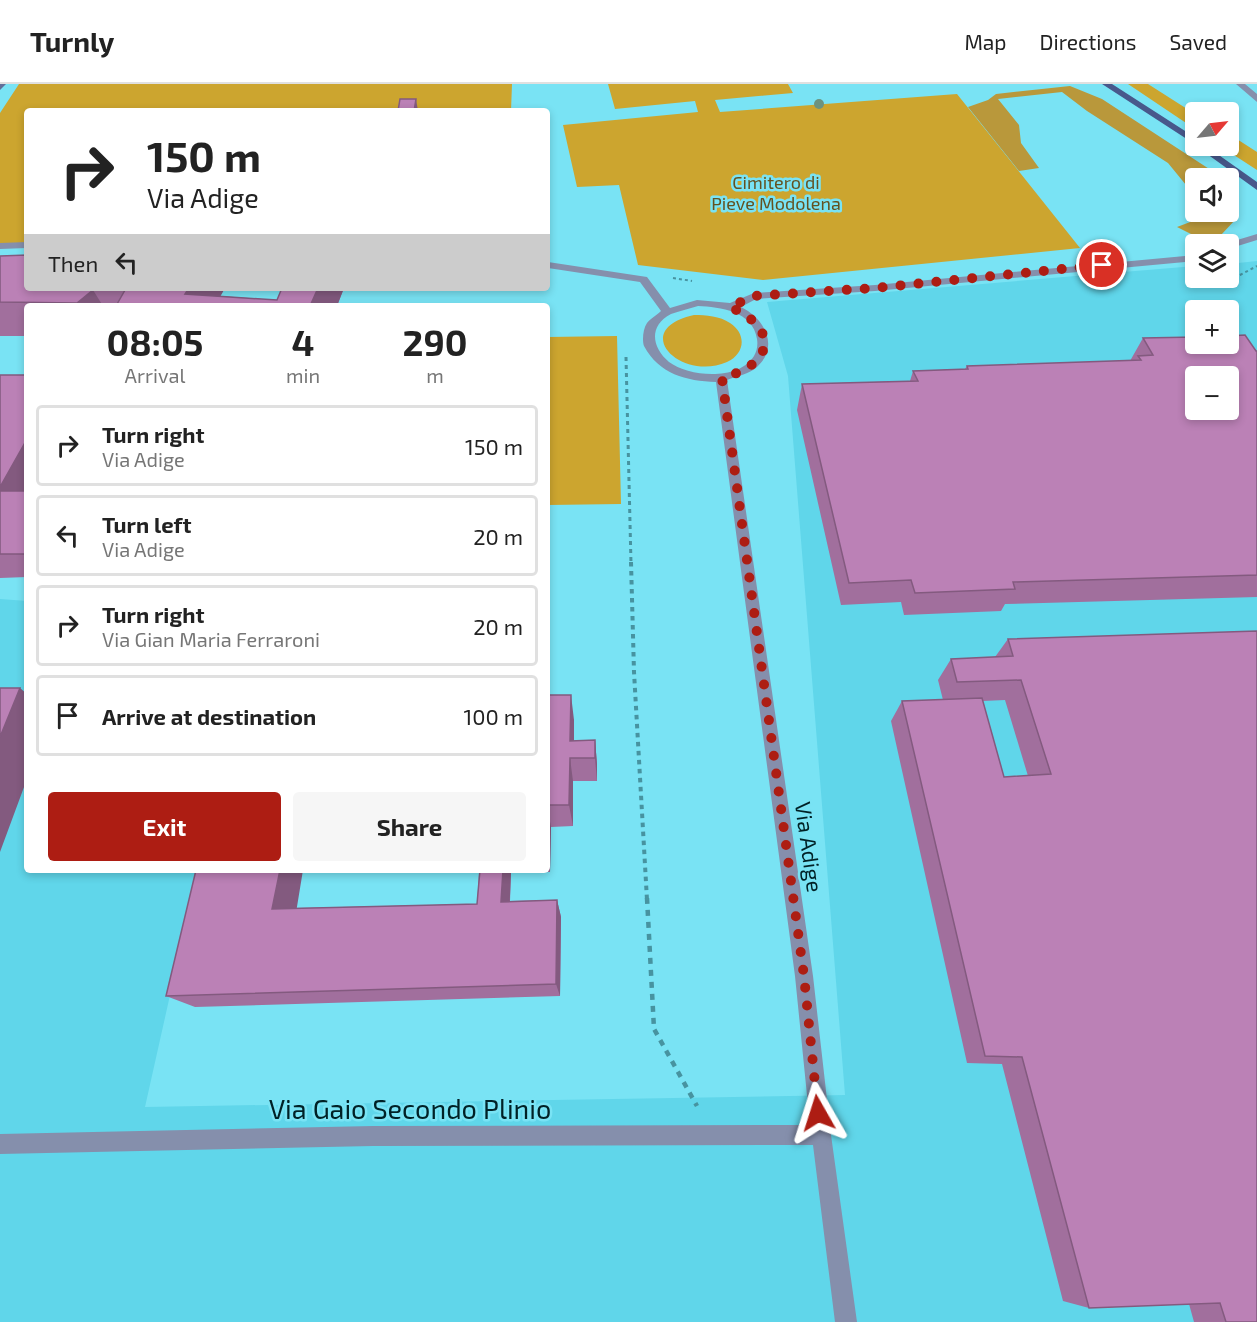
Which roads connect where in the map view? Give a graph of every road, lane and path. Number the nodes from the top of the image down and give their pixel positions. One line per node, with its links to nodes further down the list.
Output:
1 (1106, 84): 4 (main road)
2 (1240, 84): 3 (street)
3 (1257, 99)
4 (1185, 135)
5 (1215, 156): 6 (main road)
6 (1257, 187)
7 (1257, 237): 8 (street)
8 (1239, 243)
9 (24, 245): 10 (street)
10 (0, 246)
11 (1185, 259): 15 (street)
12 (550, 265): 16 (street)
13 (1257, 266): 14 (path)
14 (1239, 274)
15 (730, 307): 16 (street); 18 (street)
16 (668, 311): 18 (street)
17 (626, 350): 20 (path)
18 (722, 378): 19 (street, Via Adige)
19 (821, 1135): 20 (street, Via Gaio Secondo Plinio); 22 (street, Via Adige)
20 (713, 1136): 21 (street, Via Gaio Secondo Plinio)
21 (0, 1144)
22 (846, 1322)

